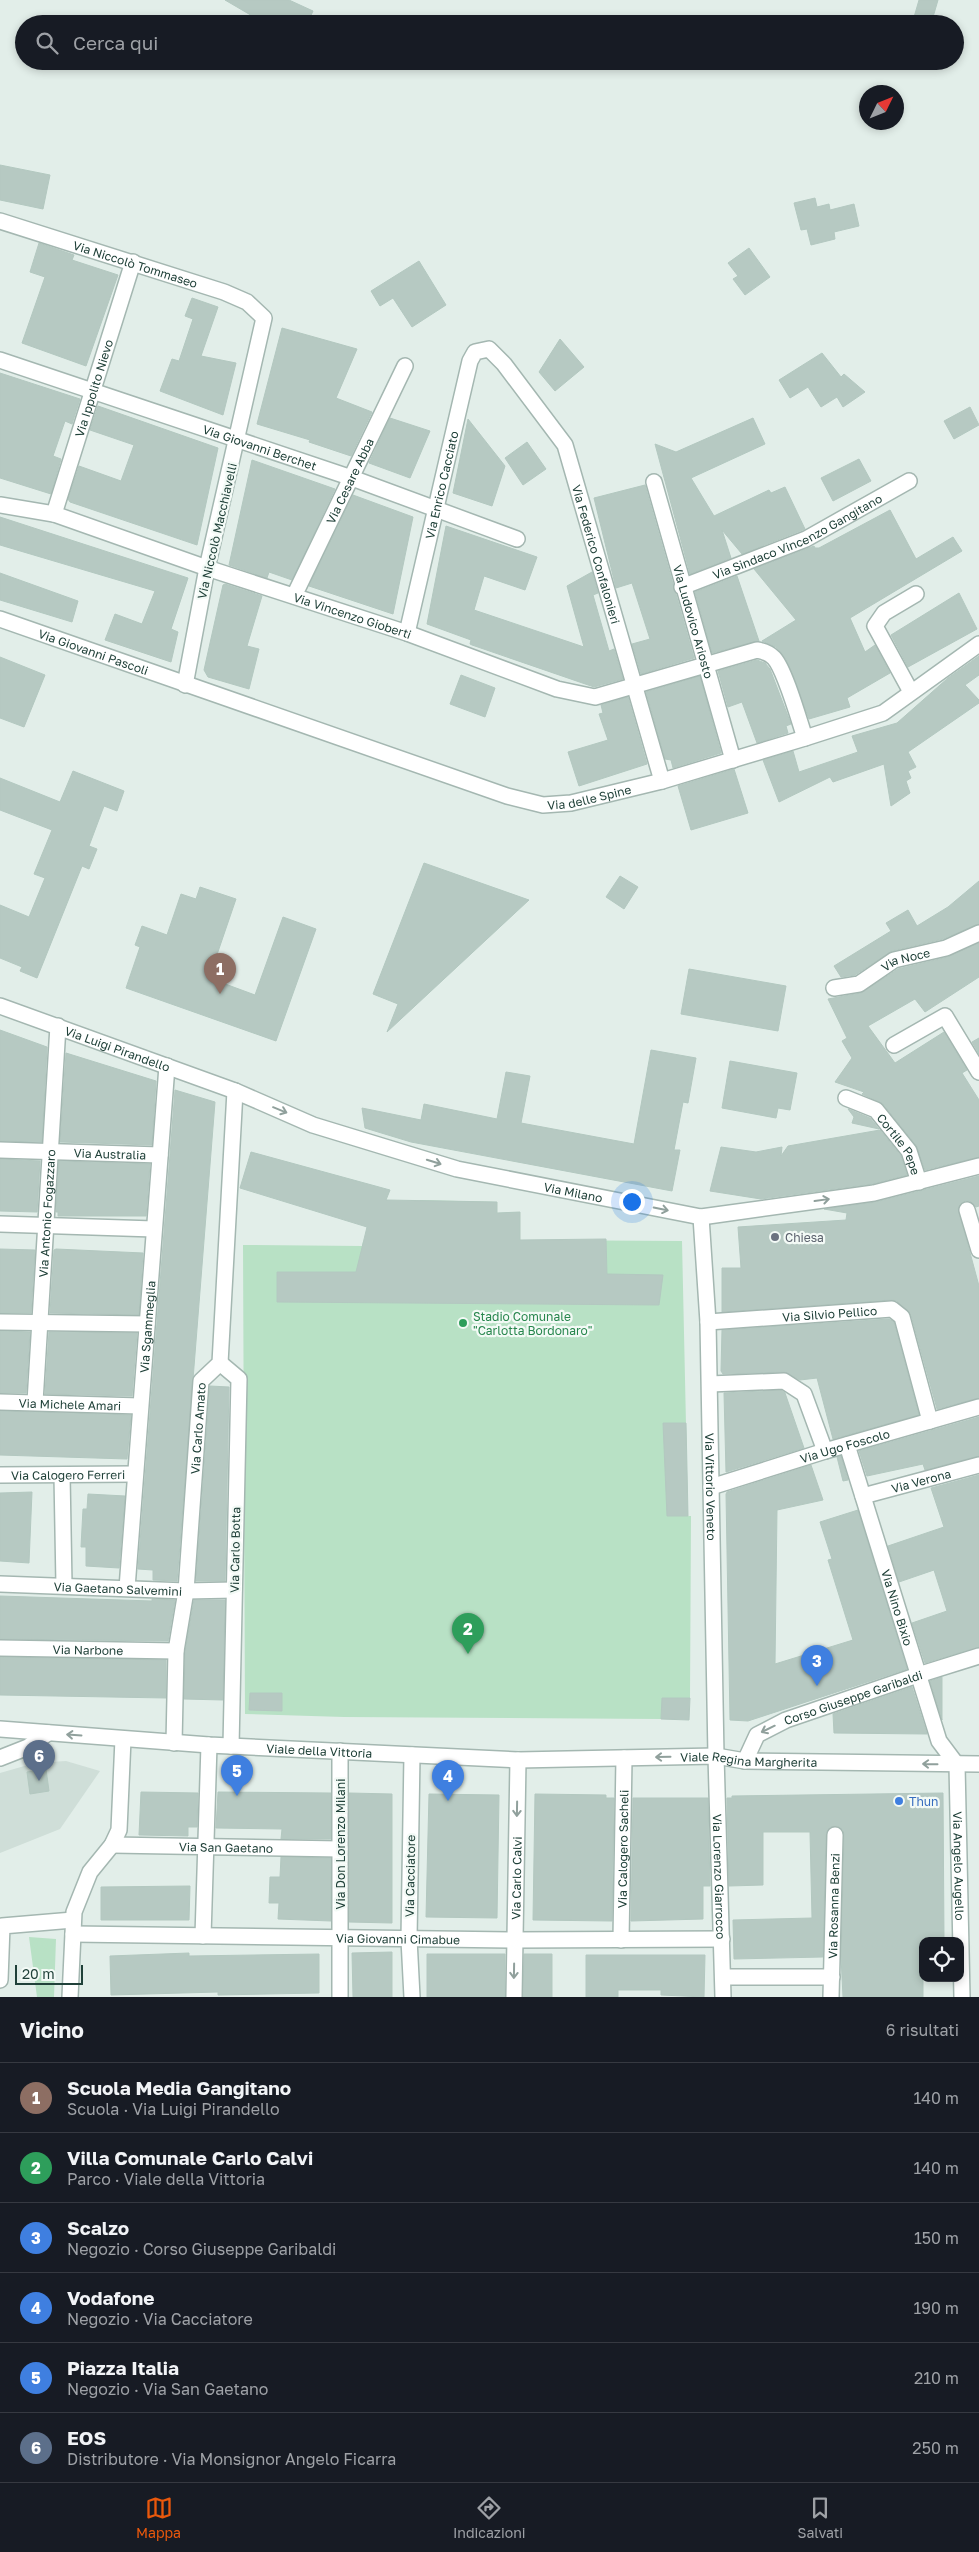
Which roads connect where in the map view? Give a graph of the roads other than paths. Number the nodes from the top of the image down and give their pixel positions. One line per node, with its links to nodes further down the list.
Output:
1 (0, 221): 2 (street, Via Niccolò Tommaseo)
2 (133, 262): 3 (street, Via Niccolò Tommaseo); 7 (street, Via Ippolito Nievo)
3 (264, 318): 8 (street, Via Niccolò Macchiavelli)
4 (489, 349): 13 (street, Via Enrico Cacciato); 25 (street, Via Federico Confalonieri)
5 (0, 360): 7 (street, Via Giovanni Berchet)
6 (405, 366): 9 (street, Via Cesare Abba)
7 (92, 391): 8 (street, Via Giovanni Berchet); 14 (street, Via Ippolito Nievo)
8 (237, 441): 9 (street, Via Giovanni Berchet); 16 (street, Via Niccolò Macchiavelli)
9 (352, 478): 13 (street, Via Giovanni Berchet); 19 (street, Via Cesare Abba)
10 (909, 481): 17 (street, Via Sindaco Vincenzo Gangitano)
11 (654, 482): 17 (street, Via Ludovico Ariosto)
12 (0, 505): 14 (street, Via Vincenzo Gioberti)
13 (435, 509): 15 (street, Via Giovanni Berchet); 21 (street, Via Enrico Cacciato)
14 (54, 514): 16 (street, Via Vincenzo Gioberti)
15 (517, 540)
16 (207, 568): 19 (street, Via Vincenzo Gioberti); 24 (street, Via Niccolò Macchiavelli)
17 (682, 587): 23 (street, Via Ludovico Ariosto)
18 (916, 594): 26 (street)
19 (294, 596): 21 (street, Via Vincenzo Gioberti)
20 (0, 619): 24 (street, Via Giovanni Pascoli)
21 (407, 633): 25 (street, Via Vincenzo Gioberti)
22 (979, 644): 26 (street, Via delle Spine)
23 (705, 665): 25 (street, Via Vincenzo Gioberti); 27 (street, Via Vincenzo Gioberti); 28 (street, Via Ludovico Ariosto)
24 (185, 685): 29 (street, Via delle Spine)
25 (635, 686): 29 (street, Via Federico Confalonieri)
26 (911, 692): 27 (street, Via delle Spine)
27 (805, 738): 28 (street, Via delle Spine)
28 (733, 760): 29 (street, Via delle Spine)
29 (662, 781)
30 (979, 933): 31 (street, Via Noce)
31 (834, 988)
32 (0, 1006): 33 (street, Via Luigi Pirandello)
33 (58, 1026): 35 (street, Via Luigi Pirandello); 40 (street, Via Antonio Fogazzaro)
34 (894, 1045): 36 (street)
35 (167, 1066): 37 (street, Via Luigi Pirandello); 41 (street, Via Sgammeglia)
36 (979, 1072)
37 (235, 1092): 45 (street, Via Milano, one-way to 45); 54 (street)
38 (846, 1098): 43 (street, Cortile Pepe)
39 (0, 1150): 40 (street, Via Australia)
40 (50, 1152): 41 (street, Via Australia); 47 (street, Via Antonio Fogazzaro)
41 (160, 1155): 48 (street, Via Sgammeglia)
42 (979, 1166): 43 (street, Via Milano)
43 (919, 1182): 45 (street, Via Milano, one-way to 43)
44 (967, 1210): 49 (street)
45 (701, 1217): 52 (street, Via Vittorio Veneto)
46 (0, 1224): 47 (street)
47 (45, 1226): 48 (street); 51 (street, Via Antonio Fogazzaro)
48 (154, 1229): 53 (street, Via Sgammeglia)
49 (979, 1250)
50 (0, 1322): 51 (street)
51 (40, 1322): 53 (street); 57 (street, Via Antonio Fogazzaro)
52 (708, 1322): 55 (street, Via Vittorio Veneto); 60 (street, Via Silvio Pellico)
53 (147, 1324): 58 (street, Via Sgammeglia)
54 (220, 1363): 72 (street, Via Carlo Botta); 73 (street, Via Carlo Amato)
55 (710, 1384): 62 (street); 67 (street, Via Vittorio Veneto)
56 (0, 1402): 57 (street, Via Michele Amari)
57 (35, 1402): 58 (street, Via Michele Amari)
58 (140, 1406): 65 (street, Via Sgammeglia)
59 (979, 1407): 60 (street, Via Ugo Foscolo)
60 (930, 1421): 61 (street, Via Ugo Foscolo)
61 (847, 1445): 62 (street, Via Ugo Foscolo); 68 (street, Via Nino Bixio)
62 (824, 1451): 67 (street, Via Ugo Foscolo)
63 (979, 1465): 68 (street, Via Verona)
64 (0, 1474): 66 (street, Via Calogero Ferreri)
65 (134, 1474): 66 (street, Via Calogero Ferreri); 71 (street, Via Sgammeglia)
66 (62, 1475): 70 (street)
67 (711, 1487): 86 (street, Via Vittorio Veneto)
68 (863, 1496): 77 (street, Via Nino Bixio)
69 (0, 1584): 70 (street, Via Gaetano Salvemini)
70 (64, 1585): 71 (street, Via Gaetano Salvemini)
71 (127, 1588): 73 (street, Via Gaetano Salvemini)
72 (234, 1590): 73 (street, Via Gaetano Salvemini); 83 (street, Via Carlo Botta)
73 (186, 1591): 75 (street, Via Carlo Amato)
74 (0, 1648): 75 (street, Via Narbone)
75 (176, 1651): 81 (street, Via Carlo Amato)
76 (977, 1662): 77 (street, Corso Giuseppe Garibaldi)
77 (918, 1674): 90 (street, Corso Giuseppe Garibaldi, one-way to 90); 92 (street, Via Nino Bixio)
78 (0, 1729): 79 (street, Viale della Vittoria)
79 (48, 1733): 80 (street, Viale della Vittoria, one-way to 79); 87 (street)
80 (122, 1739): 81 (street, Viale della Vittoria); 94 (street)
81 (174, 1742): 82 (street, Viale della Vittoria)
82 (209, 1745): 83 (street, Viale della Vittoria); 95 (street)
83 (231, 1746): 84 (street, Viale della Vittoria)
84 (340, 1751): 85 (street, Viale della Vittoria); 96 (street, Via Don Lorenzo Milani)
85 (412, 1755): 89 (street, Viale della Vittoria); 100 (street, Via Cacciatore)
86 (716, 1756): 88 (street, Viale Regina Margherita, one-way to 88); 90 (street, Viale Regina Margherita); 101 (street, Via Lorenzo Giarrocco)
87 (0, 1758)
88 (624, 1758): 89 (street, Viale Regina Margherita); 103 (street, Via Calogero Sacheli)
89 (518, 1760): 102 (street, Via Carlo Calvi, one-way to 102)
90 (745, 1761): 92 (street, Viale Regina Margherita, one-way to 90)
91 (979, 1764): 92 (street, Viale Regina Margherita)
92 (956, 1765): 113 (street, Via Angelo Augello)
93 (835, 1834): 105 (street, Via Rosanna Benzi)
94 (112, 1845): 95 (street, Via San Gaetano); 97 (street)
95 (206, 1846): 96 (street, Via San Gaetano); 98 (street)
96 (340, 1849): 99 (street, Via Don Lorenzo Milani)
97 (73, 1927): 98 (street, Via Giovanni Cimabue); 106 (street, Via Giovanni Cimabue); 107 (street)
98 (203, 1936): 99 (street, Via Giovanni Cimabue)
99 (340, 1938): 100 (street, Via Giovanni Cimabue); 108 (street, Via Don Lorenzo Milani)
100 (409, 1939): 102 (street, Via Giovanni Cimabue); 109 (street, Via Cacciatore)
101 (722, 1939): 103 (street, Via Giovanni Cimabue); 104 (street, Via Lorenzo Giarrocco)
102 (514, 1940): 103 (street, Via Giovanni Cimabue); 110 (street, Via Carlo Calvi, one-way to 110)
103 (621, 1940)
104 (723, 1977): 105 (street, Via Rosanna Benzi); 111 (street, Via Lorenzo Giarrocco)
105 (832, 1977): 112 (street, Via Rosanna Benzi)
106 (0, 1980)
107 (70, 1997)
108 (340, 1997)
109 (412, 1997)
110 (514, 1997)
111 (723, 1997)
112 (831, 1997)
113 (962, 1997)

